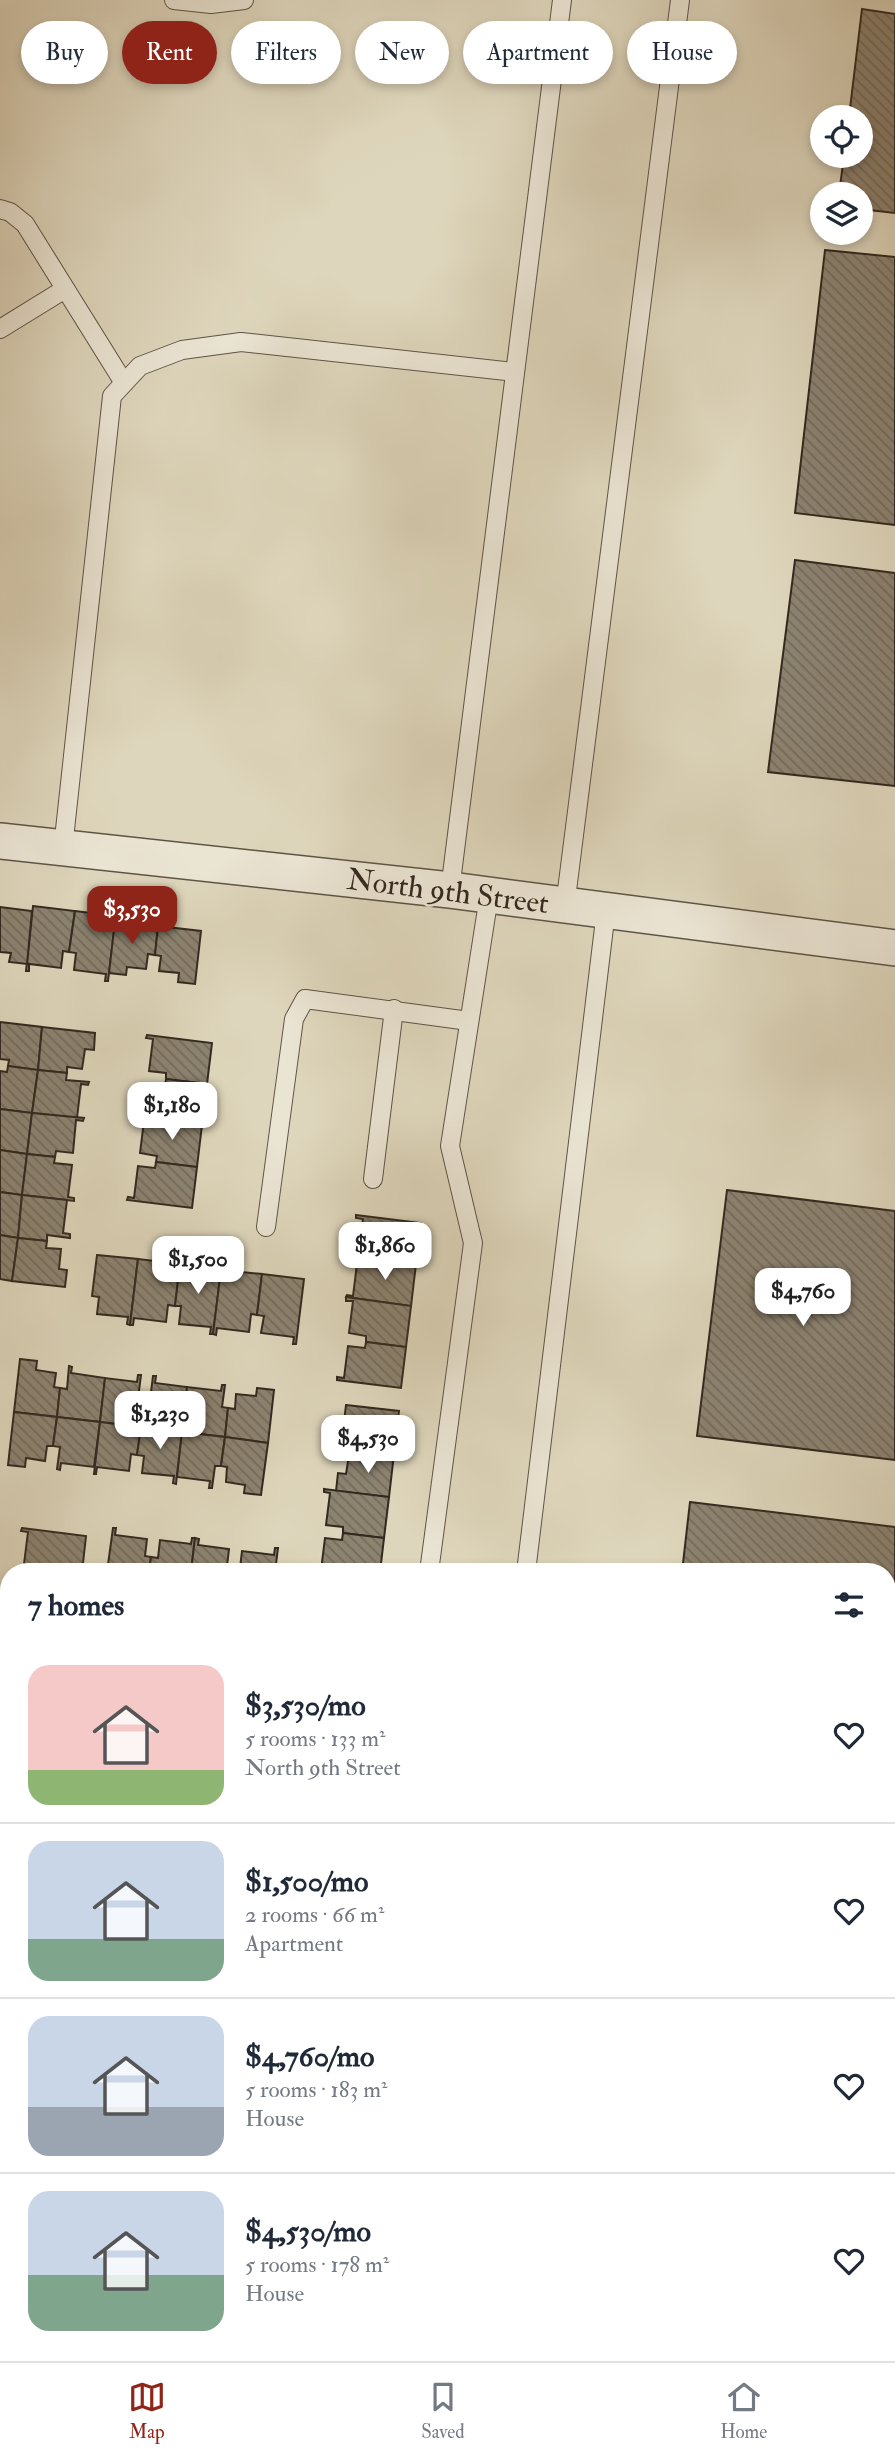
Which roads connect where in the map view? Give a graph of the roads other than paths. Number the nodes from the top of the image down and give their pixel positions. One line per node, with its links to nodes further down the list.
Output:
1 (174, 0): 2 (lane)
2 (244, 0)
3 (562, 0): 8 (lane)
4 (680, 0): 14 (lane)
5 (0, 209): 6 (lane)
6 (65, 289): 7 (lane); 9 (lane)
7 (0, 329)
8 (515, 372): 9 (lane); 12 (lane)
9 (124, 383): 11 (lane)
10 (0, 841): 11 (street, North 9th Street)
11 (63, 848): 12 (street, North 9th Street)
12 (450, 890): 13 (street, North 9th Street)
13 (489, 896): 14 (street, North 9th Street); 18 (lane)
14 (565, 906): 15 (street, North 9th Street)
15 (606, 911): 16 (street, North 9th Street); 22 (lane)
16 (895, 948)
17 (394, 1009): 18 (lane); 19 (lane); 20 (lane)
18 (469, 1021): 21 (lane)
19 (373, 1179)
20 (266, 1227)
21 (430, 1563)
22 (527, 1563)

